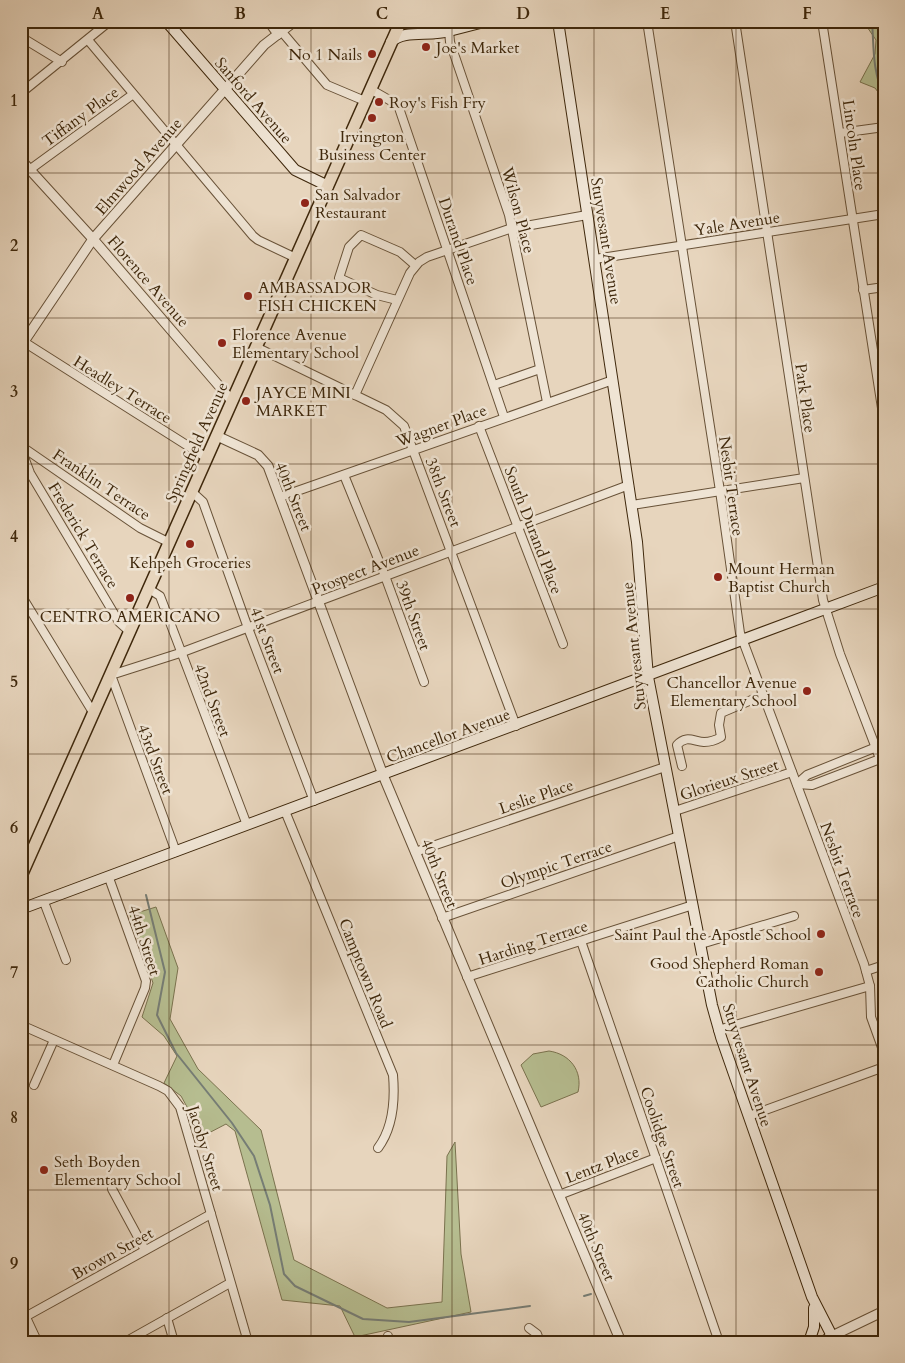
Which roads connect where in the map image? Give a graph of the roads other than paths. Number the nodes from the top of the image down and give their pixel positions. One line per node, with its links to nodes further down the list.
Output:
1 (110, 21): 15 (street)
2 (166, 21): 19 (main road, Sanford Avenue)
3 (268, 21): 13 (street)
4 (295, 21): 13 (street, Elmwood Avenue)
5 (400, 21): 16 (main road, Springfield Avenue)
6 (422, 21): 12 (main road)
7 (488, 21): 12 (main road)
8 (558, 21): 31 (main road, Stuyvesant Avenue)
9 (647, 21): 36 (street, Nesbit Terrace)
10 (735, 21): 34 (street, Park Place)
11 (822, 21): 24 (street, Lincoln Place)
12 (449, 31): 16 (main road); 33 (street, Wilson Place)
13 (280, 33): 19 (street, Elmwood Avenue); 22 (street)
14 (21, 37): 17 (street)
15 (88, 40): 17 (street); 21 (street)
16 (391, 43): 18 (main road, Springfield Avenue)
17 (62, 62): 20 (street)
18 (370, 89): 22 (main road, Springfield Avenue); 37 (street, Durand Place)
19 (225, 90): 25 (street, Elmwood Avenue); 29 (main road, Sanford Avenue)
20 (21, 93)
21 (132, 95): 25 (street); 27 (street, Tiffany Place)
22 (365, 102): 29 (main road, Springfield Avenue)
23 (884, 126): 24 (street)
24 (840, 133): 32 (street, Lincoln Place)
25 (175, 146): 35 (street, Elmwood Avenue); 38 (street)
26 (21, 160): 27 (street, Florence Avenue)
27 (30, 170): 28 (street, Tiffany Place); 35 (street, Florence Avenue)
28 (21, 176)
29 (328, 186): 38 (main road, Springfield Avenue)
30 (884, 214): 32 (street, Yale Avenue)
31 (587, 215): 33 (street); 39 (main road, Stuyvesant Avenue)
32 (852, 219): 34 (street, Yale Avenue); 42 (street, Lincoln Place)
33 (513, 229): 37 (street); 50 (street, Wilson Place)
34 (768, 232): 36 (street, Yale Avenue); 64 (street, Park Place)
35 (93, 239): 45 (street, Elmwood Avenue); 54 (street, Florence Avenue)
36 (681, 246): 39 (street, Yale Avenue); 66 (street, Nesbit Terrace)
37 (447, 250): 40 (street); 52 (street, Durand Place)
38 (296, 258): 47 (main road, Springfield Avenue)
39 (595, 259): 51 (main road, Stuyvesant Avenue)
40 (415, 265): 43 (street); 43 (street)
41 (884, 287): 42 (street)
42 (863, 290): 49 (street, Lincoln Place)
43 (397, 300): 53 (street)
44 (21, 323): 45 (street)
45 (30, 333): 46 (street, Elmwood Avenue)
46 (22, 344): 62 (street, Headley Terrace)
47 (256, 347): 53 (street, 38th Street); 54 (main road, Springfield Avenue)
48 (884, 359): 49 (street)
49 (875, 360): 57 (street, Lincoln Place)
50 (540, 369): 52 (street); 55 (street, Wilson Place)
51 (613, 380): 55 (street, Wagner Place); 65 (main road, Stuyvesant Avenue)
52 (494, 385): 56 (street, Durand Place)
53 (355, 395): 61 (street, 38th Street)
54 (232, 402): 59 (main road, Springfield Avenue)
55 (547, 402): 56 (street, Wagner Place)
56 (504, 417): 58 (street, Wagner Place)
57 (884, 420)
58 (479, 426): 61 (street, Wagner Place); 70 (street, South Durand Place)
59 (217, 436): 62 (main road, Springfield Avenue); 68 (street, 40th Street)
60 (21, 447): 71 (street, Franklin Terrace); 80 (street, Frederick Terrace)
61 (413, 450): 63 (street, Wagner Place); 72 (street, 38th Street)
62 (207, 458): 67 (main road, Springfield Avenue)
63 (344, 475): 68 (street, Wagner Place); 73 (street, 39th Street)
64 (804, 478): 66 (street); 78 (street, Park Place)
65 (629, 485): 69 (main road, Stuyvesant Avenue); 70 (street, Prospect Avenue)
66 (720, 491): 69 (street); 81 (street, Nesbit Terrace)
67 (192, 492): 71 (main road, Springfield Avenue); 79 (street, 41st Street)
68 (280, 498): 77 (street, 40th Street)
69 (632, 505): 85 (main road, Stuyvesant Avenue)
70 (518, 527): 72 (street, Prospect Avenue); 82 (street, South Durand Place)
71 (170, 542): 75 (main road, Springfield Avenue)
72 (452, 551): 73 (street, Prospect Avenue); 89 (street, 38th Street)
73 (386, 576): 77 (street, Prospect Avenue); 86 (street, 39th Street)
74 (884, 587): 78 (main road, Chancellor Avenue)
75 (149, 588): 80 (main road, Springfield Avenue); 83 (street, 42nd Street)
76 (21, 595): 88 (street)
77 (319, 601): 79 (street, Prospect Avenue); 97 (street, 40th Street)
78 (825, 610): 81 (main road, Chancellor Avenue); 91 (street, Park Place)
79 (248, 628): 83 (street, Prospect Avenue); 99 (street, 41st Street)
80 (130, 632): 84 (main road, Springfield Avenue)
81 (742, 642): 85 (main road, Chancellor Avenue); 87 (street, Nesbit Terrace)
82 (563, 644)
83 (180, 653): 84 (street, Prospect Avenue); 102 (street, 42nd Street)
84 (110, 676): 88 (main road, Springfield Avenue); 104 (street, 43rd Street)
85 (648, 677): 89 (main road, Chancellor Avenue); 94 (main road, Stuyvesant Avenue)
86 (424, 682)
87 (763, 695): 93 (street); 96 (street, Nesbit Terrace)
88 (94, 714): 106 (main road, Springfield Avenue)
89 (516, 726): 97 (main road, Chancellor Avenue)
90 (884, 744): 91 (street, Glorieux Street)
91 (876, 747): 92 (street, Park Place); 98 (street, Glorieux Street)
92 (880, 760): 95 (street, Park Place); 98 (street, Glorieux Street)
93 (682, 766)
94 (666, 767): 101 (main road, Stuyvesant Avenue); 105 (street, Leslie Place)
95 (884, 769)
96 (792, 772): 98 (street, Nesbit Terrace); 101 (street, Glorieux Street)
97 (382, 775): 99 (main road, Chancellor Avenue); 105 (street, 40th Street)
98 (797, 784): 117 (street, Nesbit Terrace)
99 (314, 801): 100 (main road, Chancellor Avenue)
100 (285, 811): 102 (main road, Chancellor Avenue); 128 (street, Camptown Road)
101 (675, 812): 103 (main road, Stuyvesant Avenue)
102 (246, 825): 104 (main road, Chancellor Avenue)
103 (679, 836): 109 (main road, Stuyvesant Avenue); 112 (street, Olympic Terrace)
104 (176, 852): 107 (main road, Chancellor Avenue)
105 (415, 852): 112 (street, 40th Street)
106 (21, 876)
107 (109, 878): 108 (main road, Chancellor Avenue); 124 (street, 44th Street)
108 (44, 902): 110 (main road, Chancellor Avenue); 115 (street)
109 (693, 905): 113 (street, Harding Terrace); 114 (main road, Stuyvesant Avenue)
110 (21, 909)
111 (794, 916): 114 (street)
112 (442, 918): 118 (street, 40th Street)
113 (581, 941): 118 (street, Harding Terrace); 129 (street, Coolidge Street)
114 (701, 944): 121 (main road, Stuyvesant Avenue)
115 (66, 960)
116 (884, 966): 117 (street)
117 (866, 970): 119 (street, Nesbit Terrace)
118 (467, 977): 131 (street, 40th Street)
119 (870, 986): 121 (street); 123 (street, Nesbit Terrace)
120 (21, 1025): 122 (street, Jacoby Street)
121 (718, 1030): 127 (main road, Stuyvesant Avenue)
122 (54, 1040): 124 (street, Jacoby Street); 126 (street)
123 (884, 1053)
124 (114, 1066): 132 (street, Jacoby Street)
125 (884, 1067): 127 (street)
126 (34, 1085)
127 (749, 1116): 135 (main road, Stuyvesant Avenue)
128 (378, 1148)
129 (656, 1158): 131 (street, Lentz Place); 148 (street, Coolidge Street)
130 (112, 1189): 133 (street)
131 (559, 1195): 147 (street, 40th Street)
132 (211, 1214): 133 (street, Brown Street); 134 (street, Jacoby Street)
133 (145, 1250): 138 (street, Brown Street)
134 (230, 1282): 139 (street); 145 (street, Jacoby Street)
135 (812, 1297): 141 (main road, Stuyvesant Avenue); 149 (main road)
136 (21, 1308): 138 (street)
137 (884, 1311): 141 (street)
138 (26, 1317): 142 (street)
139 (167, 1318): 143 (street); 144 (street)
140 (529, 1328): 146 (street)
141 (830, 1340)
142 (37, 1342)
143 (125, 1342)
144 (174, 1342)
145 (248, 1342)
146 (540, 1342)
147 (621, 1342)
148 (720, 1342)
149 (809, 1342)

